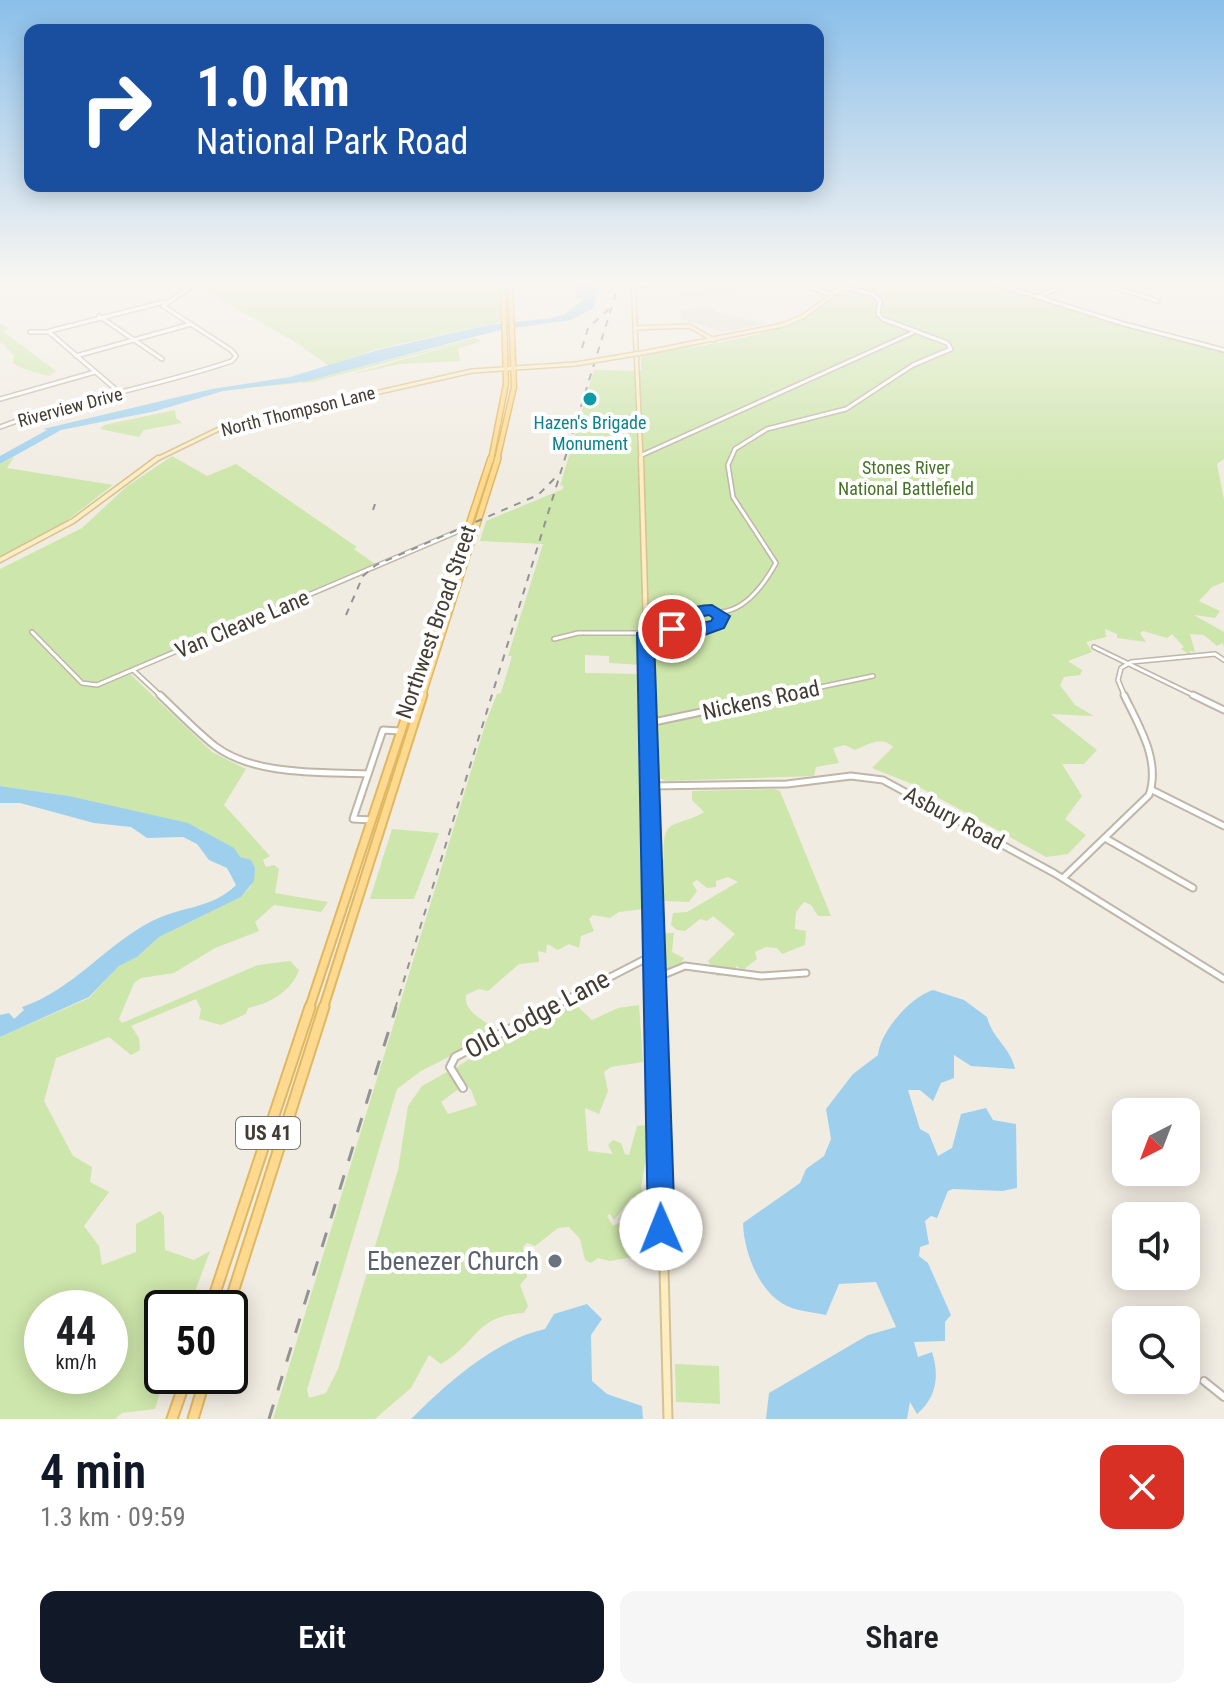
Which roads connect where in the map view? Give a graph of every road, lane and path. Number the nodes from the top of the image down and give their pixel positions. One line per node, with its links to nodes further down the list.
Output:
1 (65, 346): 11 (street)
2 (111, 346): 11 (street)
3 (143, 346): 12 (street)
4 (225, 346): 16 (street, Riverview Drive)
5 (509, 346): 13 (main road, Northwest Broad Street / US 41)
6 (511, 346): 14 (main road, Northwest Broad Street / US 41)
7 (636, 346): 25 (main road)
8 (680, 346): 14 (main road, North Thompson Lane, bridge)
9 (883, 346): 25 (street)
10 (949, 346): 35 (street)
11 (76, 356): 15 (street)
12 (162, 359)
13 (507, 368): 14 (main road, North Thompson Lane); 18 (main road, Northwest Broad Street / US 41); 32 (main road, North Thompson Lane)
14 (514, 368): 19 (main road, Northwest Broad Street / US 41)
15 (95, 372): 16 (street); 17 (street)
16 (120, 393): 22 (street, Riverview Drive)
17 (0, 399)
18 (503, 408): 19 (main road); 20 (main road, Northwest Broad Street / US 41)
19 (510, 408): 21 (main road, Northwest Broad Street / US 41)
20 (500, 422): 21 (main road); 23 (main road, Northwest Broad Street / US 41)
21 (508, 422): 24 (main road, Northwest Broad Street / US 41)
22 (0, 427)
23 (494, 446): 24 (main road); 26 (main road, Northwest Broad Street / US 41)
24 (502, 446): 27 (main road, Northwest Broad Street / US 41)
25 (642, 455): 40 (main road)
26 (488, 467): 27 (main road); 28 (main road, Northwest Broad Street / US 41)
27 (495, 467): 29 (main road, Northwest Broad Street / US 41)
28 (478, 499): 29 (main road); 30 (main road, Northwest Broad Street / US 41)
29 (486, 499): 31 (main road, Northwest Broad Street / US 41)
30 (468, 527): 31 (main road); 33 (main road, Northwest Broad Street / US 41); 47 (street, Van Cleave Lane)
31 (477, 527): 34 (main road, Northwest Broad Street / US 41)
32 (0, 560)
33 (453, 572): 34 (main road); 36 (main road, Northwest Broad Street / US 41)
34 (463, 573): 37 (main road, Northwest Broad Street / US 41)
35 (718, 612): 38 (street); 42 (street)
36 (436, 625): 37 (main road); 49 (main road, Northwest Broad Street / US 41)
37 (445, 625): 50 (main road, Northwest Broad Street / US 41)
38 (675, 625): 41 (street); 42 (street)
39 (32, 632): 47 (street, Van Cleave Lane)
40 (646, 633): 41 (street); 43 (street); 52 (main road)
41 (669, 633): 42 (street)
42 (687, 633)
43 (554, 639)
44 (1094, 647): 46 (street)
45 (1224, 660): 46 (street)
46 (1127, 663): 51 (street); 57 (street)
47 (133, 670): 55 (street)
48 (873, 676): 52 (street, Nickens Road)
49 (414, 690): 50 (main road); 53 (main road, Northwest Broad Street / US 41)
50 (425, 691): 54 (main road, Northwest Broad Street / US 41)
51 (1224, 710)
52 (649, 723): 56 (main road)
53 (400, 731): 54 (main road); 55 (street); 58 (main road, Northwest Broad Street / US 41)
54 (412, 731): 59 (main road, Northwest Broad Street / US 41)
55 (368, 774): 58 (street)
56 (650, 786): 62 (street, Asbury Road); 64 (main road)
57 (1152, 790): 60 (street); 61 (street)
58 (371, 820): 59 (main road); 65 (main road, Northwest Broad Street / US 41)
59 (384, 821): 66 (main road, Northwest Broad Street / US 41)
60 (1224, 826)
61 (1105, 838): 62 (street); 63 (street)
62 (1063, 878): 69 (street, Asbury Road)
63 (1193, 888)
64 (653, 955): 68 (main road); 70 (street, Old Lodge Lane)
65 (326, 958): 66 (main road); 71 (main road, US 41)
66 (340, 959): 72 (main road, US 41)
67 (806, 973): 68 (street)
68 (654, 978): 81 (main road)
69 (1224, 979)
70 (463, 1088)
71 (268, 1134): 72 (street); 73 (main road, US 41)
72 (283, 1135): 74 (main road, US 41)
73 (216, 1290)
74 (234, 1290)
75 (1204, 1381): 78 (street)
76 (181, 1394): 79 (main road)
77 (201, 1394): 80 (main road)
78 (1224, 1397)
79 (172, 1419)
80 (193, 1419)
81 (668, 1419)

